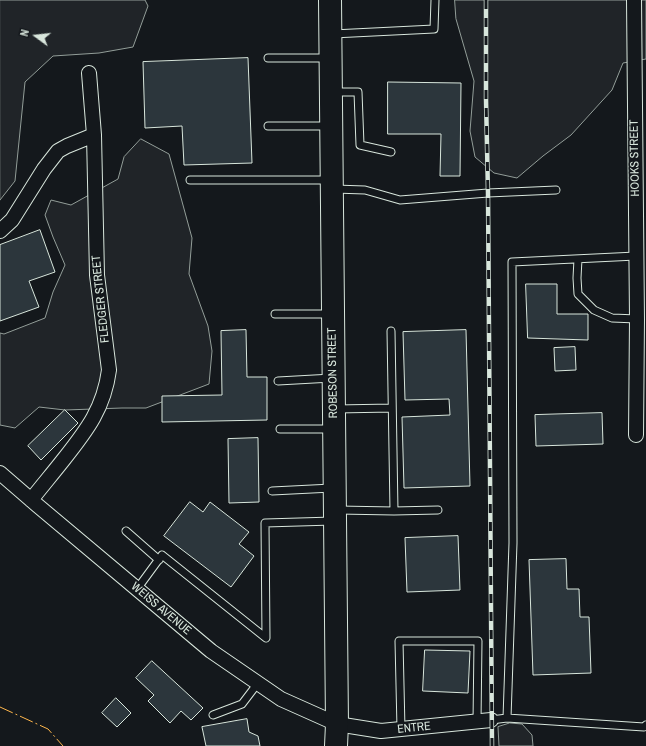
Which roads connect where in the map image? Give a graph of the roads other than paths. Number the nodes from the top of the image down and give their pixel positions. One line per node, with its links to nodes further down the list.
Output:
1 (330, 0): 4 (main road, ROBESON STREET)
2 (435, 0): 4 (lane)
3 (634, 0): 17 (street, HOOKS STREET)
4 (331, 34): 6 (main road, ROBESON STREET)
5 (268, 58): 6 (lane)
6 (330, 58): 8 (main road, ROBESON STREET)
7 (89, 73): 11 (street, FLEDGER STREET)
8 (331, 92): 10 (main road, ROBESON STREET); 12 (lane)
9 (268, 126): 10 (lane)
10 (331, 126): 14 (main road, ROBESON STREET)
11 (94, 135): 16 (street); 32 (street, FLEDGER STREET)
12 (391, 152)
13 (190, 180): 14 (lane)
14 (332, 185): 15 (lane); 20 (main road, ROBESON STREET)
15 (556, 190)
16 (0, 231)
17 (636, 256): 18 (lane); 21 (street, HOOKS STREET)
18 (578, 259): 21 (lane); 41 (lane)
19 (275, 314): 20 (lane)
20 (332, 314): 23 (main road, ROBESON STREET)
21 (637, 319): 28 (street, HOOKS STREET)
22 (391, 331): 25 (lane)
23 (333, 378): 24 (lane); 26 (main road, ROBESON STREET)
24 (278, 381)
25 (392, 408): 26 (lane); 34 (lane)
26 (334, 419): 27 (lane); 30 (main road, ROBESON STREET)
27 (280, 429)
28 (636, 435)
29 (0, 473): 32 (street, WEISS AVENUE)
30 (334, 488): 31 (lane); 35 (main road, ROBESON STREET)
31 (272, 491)
32 (31, 500): 38 (street, WEISS AVENUE)
33 (438, 510): 34 (lane)
34 (394, 511): 35 (lane)
35 (335, 516): 37 (lane); 44 (main road, ROBESON STREET)
36 (126, 531): 37 (lane)
37 (159, 560): 38 (lane)
38 (137, 589): 39 (street, WEISS AVENUE)
39 (258, 683): 40 (lane); 44 (street, WEISS AVENUE)
40 (213, 715)
41 (507, 718): 42 (lane); 45 (lane)
42 (492, 720): 43 (street, ENTRE)
43 (477, 722): 46 (street, ENTRE); 46 (lane)
44 (337, 724): 46 (street, ENTRE); 47 (main road, ROBESON STREET)
45 (646, 725)
46 (401, 729)
47 (336, 746)

